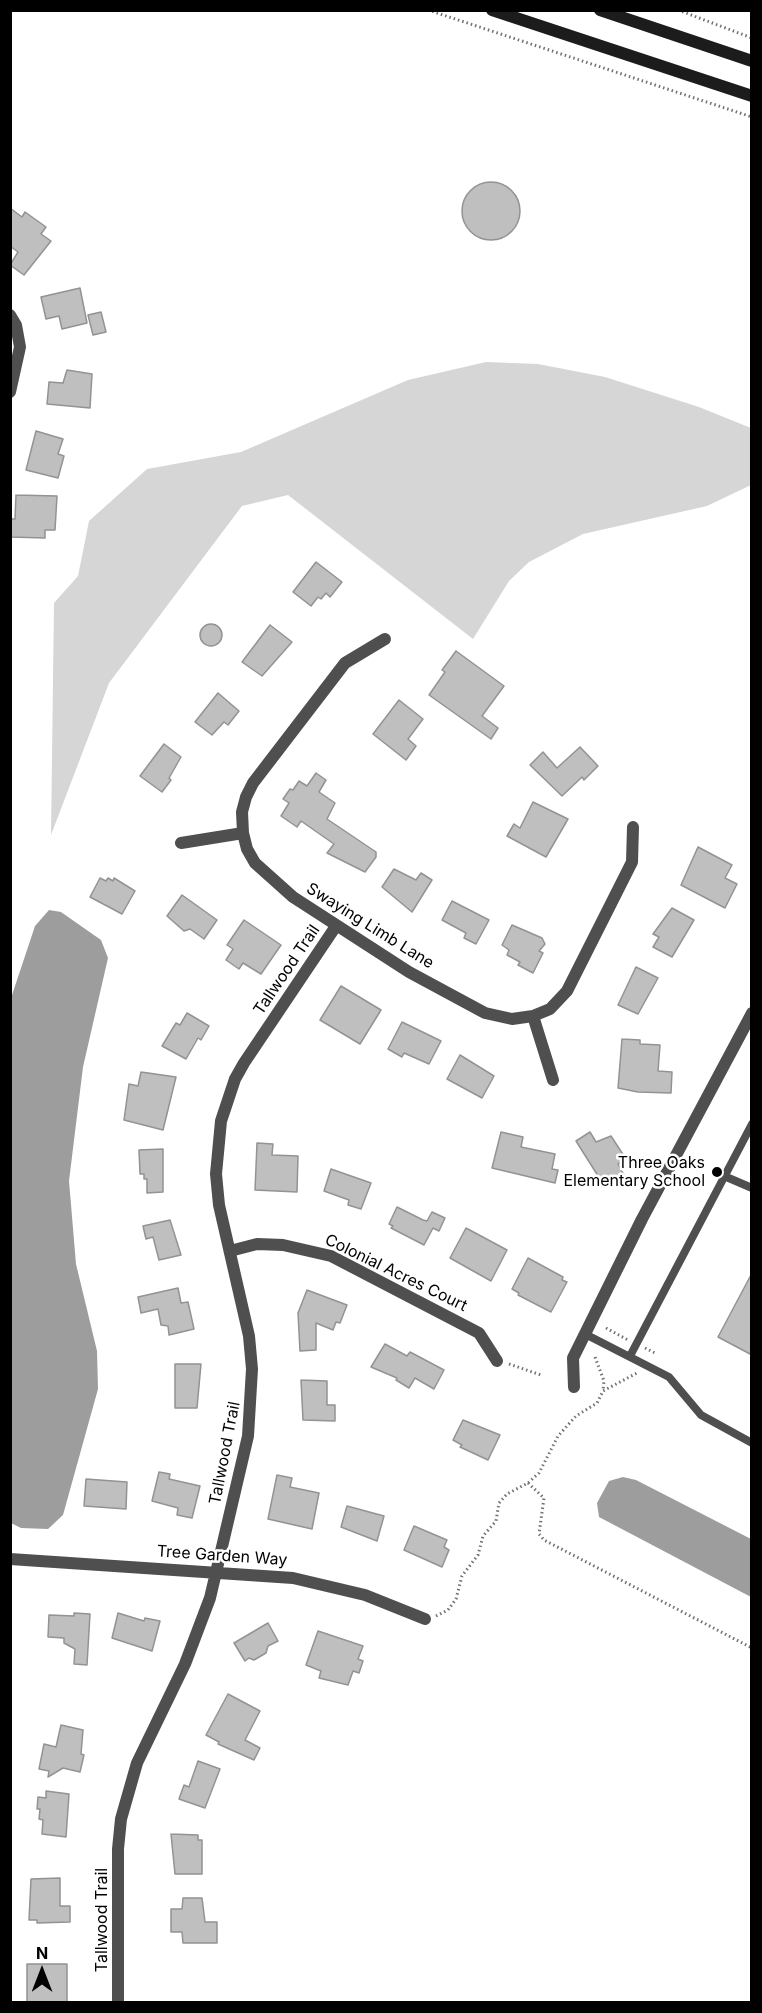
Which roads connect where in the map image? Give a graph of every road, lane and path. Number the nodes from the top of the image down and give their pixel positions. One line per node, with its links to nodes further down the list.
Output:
1 (428, 10): 8 (path)
2 (492, 10): 7 (main road)
3 (600, 10): 6 (main road)
4 (678, 10): 5 (path)
5 (752, 38)
6 (752, 61)
7 (752, 96)
8 (752, 117)
9 (10, 315): 10 (street)
10 (10, 392)
11 (385, 639): 13 (street, Swaying Limb Lane)
12 (633, 827): 17 (street)
13 (243, 833): 14 (street); 15 (street, Swaying Limb Lane)
14 (181, 843)
15 (336, 926): 17 (street, Swaying Limb Lane); 23 (street, Tallwood Trail)
16 (752, 1013): 24 (street)
17 (533, 1016): 18 (street)
18 (553, 1080)
19 (752, 1124): 20 (lane)
20 (748, 1140): 21 (lane)
21 (724, 1176): 22 (lane); 25 (lane)
22 (752, 1188)
23 (230, 1251): 27 (street, Colonial Acres Court); 35 (street, Tallwood Trail)
24 (585, 1334): 25 (lane); 30 (street)
25 (630, 1356): 32 (lane)
26 (595, 1357): 31 (path)
27 (497, 1361): 29 (path)
28 (638, 1372): 31 (path)
29 (541, 1375)
30 (574, 1387)
31 (603, 1391): 33 (path)
32 (752, 1443)
33 (528, 1483): 36 (path); 37 (path)
34 (10, 1559): 35 (street, Tree Garden Way)
35 (217, 1571): 36 (street, Tree Garden Way); 38 (street, Tallwood Trail)
36 (425, 1619)
37 (752, 1648)
38 (118, 2002)

